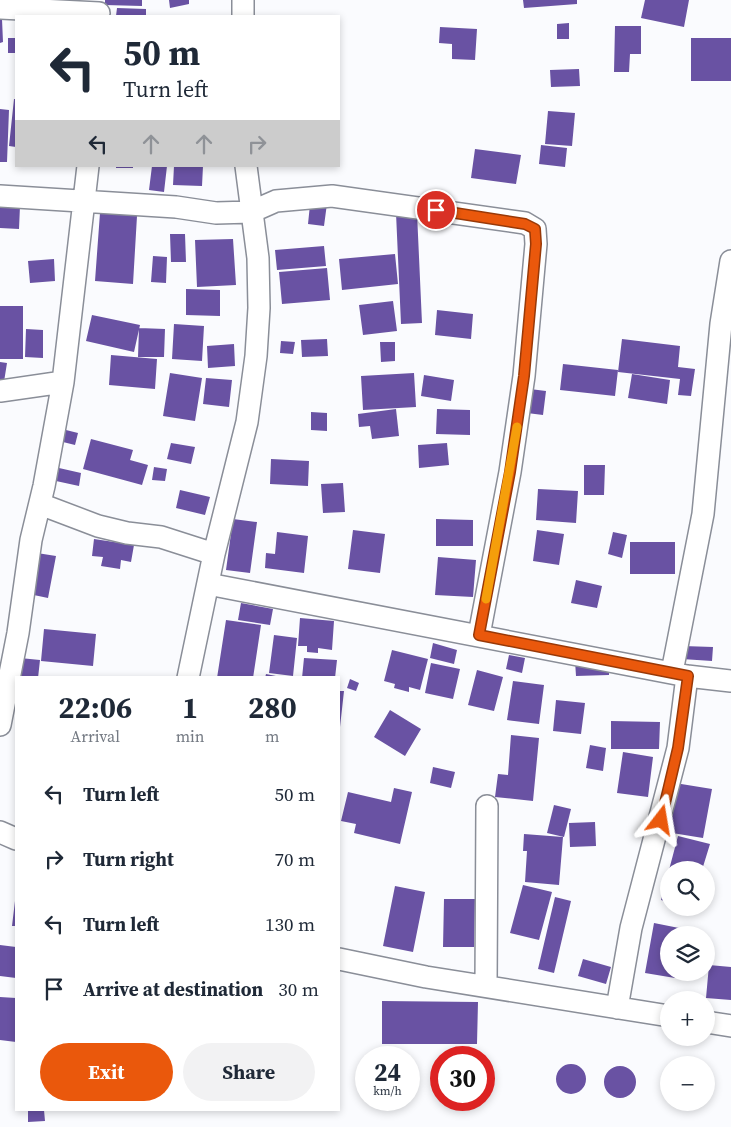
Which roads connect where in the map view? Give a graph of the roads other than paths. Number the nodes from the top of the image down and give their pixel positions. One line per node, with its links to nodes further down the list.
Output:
1 (244, 0): 4 (street)
2 (0, 8): 3 (street)
3 (99, 10)
4 (244, 15)
5 (88, 167): 8 (street)
6 (246, 167): 9 (street)
7 (0, 196): 8 (street)
8 (85, 200): 9 (street); 11 (street)
9 (251, 212): 14 (street); 16 (street)
10 (731, 261): 17 (street)
11 (63, 382): 12 (street); 13 (street)
12 (0, 391)
13 (40, 504): 14 (street); 20 (street)
14 (214, 554): 15 (street)
15 (208, 584): 16 (street); 18 (street)
16 (479, 635): 17 (street)
17 (680, 674): 19 (street); 26 (street)
18 (188, 676)
19 (731, 681)
20 (0, 725)
21 (486, 806): 25 (street)
22 (0, 832): 23 (street)
23 (15, 840)
24 (340, 959): 25 (street)
25 (486, 986): 26 (street)
26 (617, 1008): 27 (street)
27 (660, 1015)
28 (715, 1023): 29 (street)
29 (731, 1026)

